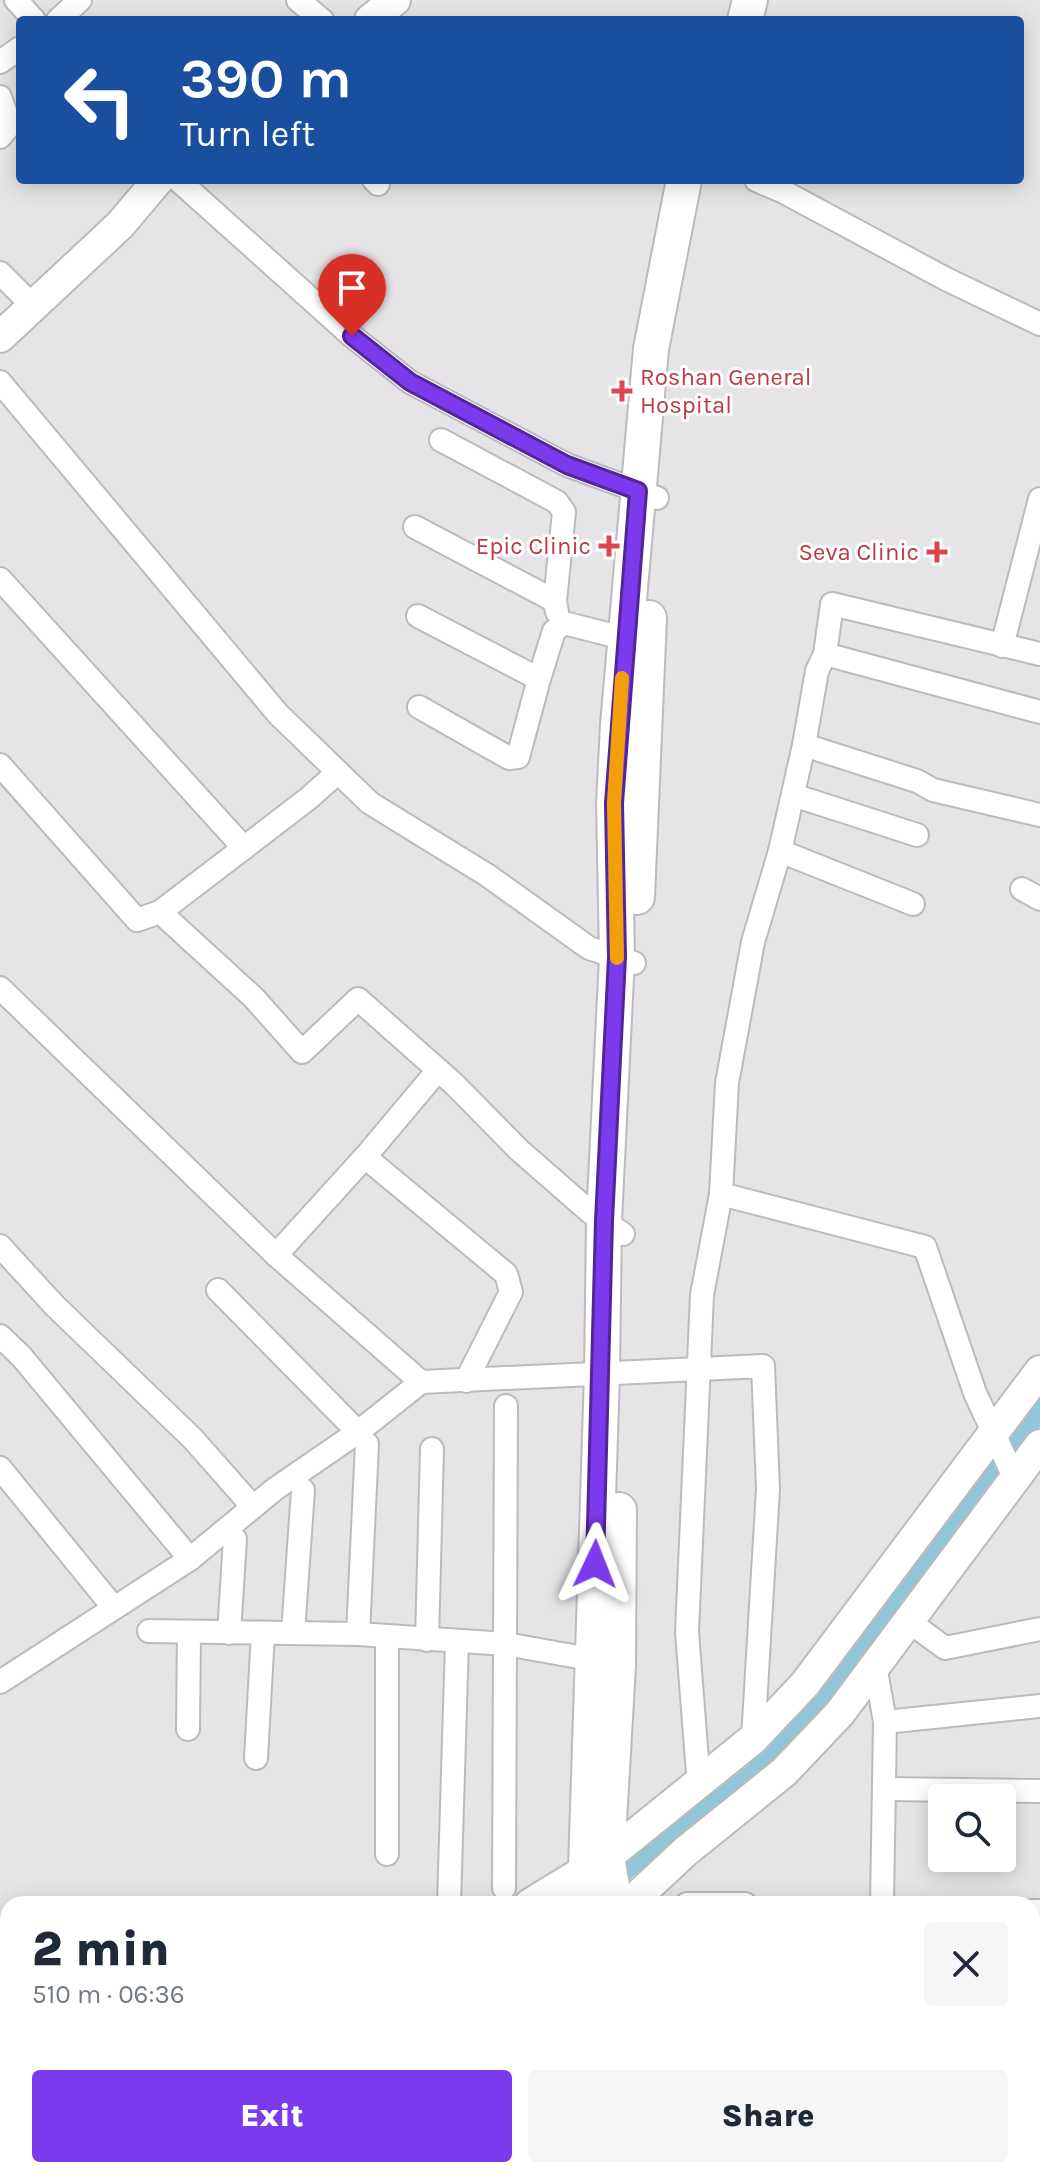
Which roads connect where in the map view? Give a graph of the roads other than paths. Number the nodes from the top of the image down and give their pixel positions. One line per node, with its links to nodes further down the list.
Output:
1 (16, 0): 5 (street)
2 (80, 0): 6 (street)
3 (298, 0): 7 (street)
4 (395, 0): 8 (street)
5 (30, 16)
6 (62, 16)
7 (317, 16)
8 (375, 16)
9 (0, 97): 10 (street)
10 (0, 137)
11 (155, 184): 17 (street)
12 (182, 184): 22 (street)
13 (683, 184): 22 (main road)
14 (702, 184): 22 (main road)
15 (764, 184): 18 (street)
16 (0, 273): 17 (street)
17 (34, 307): 19 (street)
18 (1040, 324)
19 (0, 337)
20 (0, 382): 38 (street)
21 (441, 440): 26 (street)
22 (647, 495): 29 (main road)
23 (1040, 499): 30 (street)
24 (415, 527): 26 (street)
25 (0, 579): 42 (street)
26 (555, 601): 28 (street)
27 (418, 616): 33 (street)
28 (564, 623): 29 (street); 33 (street)
29 (636, 641): 46 (main road)
30 (1002, 646): 31 (street); 32 (street)
31 (825, 654): 35 (street); 36 (street)
32 (1040, 654)
33 (539, 679): 34 (street)
34 (419, 707)
35 (1040, 712)
36 (804, 745): 39 (street); 40 (street)
37 (0, 765): 45 (street)
38 (338, 772): 42 (street); 46 (street)
39 (793, 795): 41 (street); 43 (street)
40 (1040, 815)
41 (917, 835)
42 (244, 848): 45 (street)
43 (780, 851): 44 (street); 50 (street)
44 (913, 904)
45 (160, 912): 48 (street)
46 (625, 960): 51 (main road)
47 (0, 988): 53 (street)
48 (438, 1070): 49 (street); 51 (street)
49 (365, 1157): 53 (street); 59 (street)
50 (721, 1194): 56 (street); 62 (street)
51 (614, 1228): 58 (main road)
52 (0, 1246): 69 (street)
53 (276, 1255): 60 (street)
54 (218, 1290): 63 (street)
55 (0, 1336): 71 (street)
56 (697, 1370): 58 (street); 91 (street); 93 (street)
57 (1040, 1371): 62 (street)
58 (611, 1374): 59 (street); 85 (main road)
59 (466, 1381): 60 (street)
60 (421, 1382): 63 (street)
61 (506, 1406): 84 (street)
62 (994, 1432): 67 (street); 91 (street)
63 (362, 1438): 69 (street); 80 (street)
64 (1040, 1445): 67 (street)
65 (432, 1449): 82 (street)
66 (0, 1468): 72 (street)
67 (1015, 1479): 73 (street)
68 (303, 1490): 79 (street)
69 (253, 1507): 71 (street)
70 (235, 1539): 77 (street)
71 (190, 1559): 72 (street)
72 (114, 1608): 87 (street)
73 (907, 1620): 74 (street); 86 (street)
74 (1040, 1629)
75 (149, 1631): 76 (street)
76 (189, 1632): 77 (street); 90 (street)
77 (229, 1633): 78 (street)
78 (263, 1633): 79 (street); 92 (street)
79 (293, 1633): 80 (street)
80 (358, 1634): 81 (street)
81 (387, 1637): 82 (street); 96 (street)
82 (427, 1640): 83 (street)
83 (457, 1641): 84 (street); 99 (street)
84 (506, 1644): 85 (street); 98 (street)
85 (604, 1662): 97 (main road)
86 (875, 1665): 89 (street); 102 (street)
87 (0, 1682)
88 (1040, 1706): 89 (street)
89 (885, 1722): 94 (street)
90 (188, 1729)
91 (753, 1739): 93 (street)
92 (256, 1758)
93 (699, 1786): 97 (street)
94 (886, 1789): 95 (street); 103 (street)
95 (1040, 1791)
96 (387, 1854)
97 (596, 1863): 100 (street); 101 (main road)
98 (504, 1888)
99 (449, 1896)
100 (543, 1896)
101 (610, 1896)
102 (621, 1896)
103 (882, 1896)

